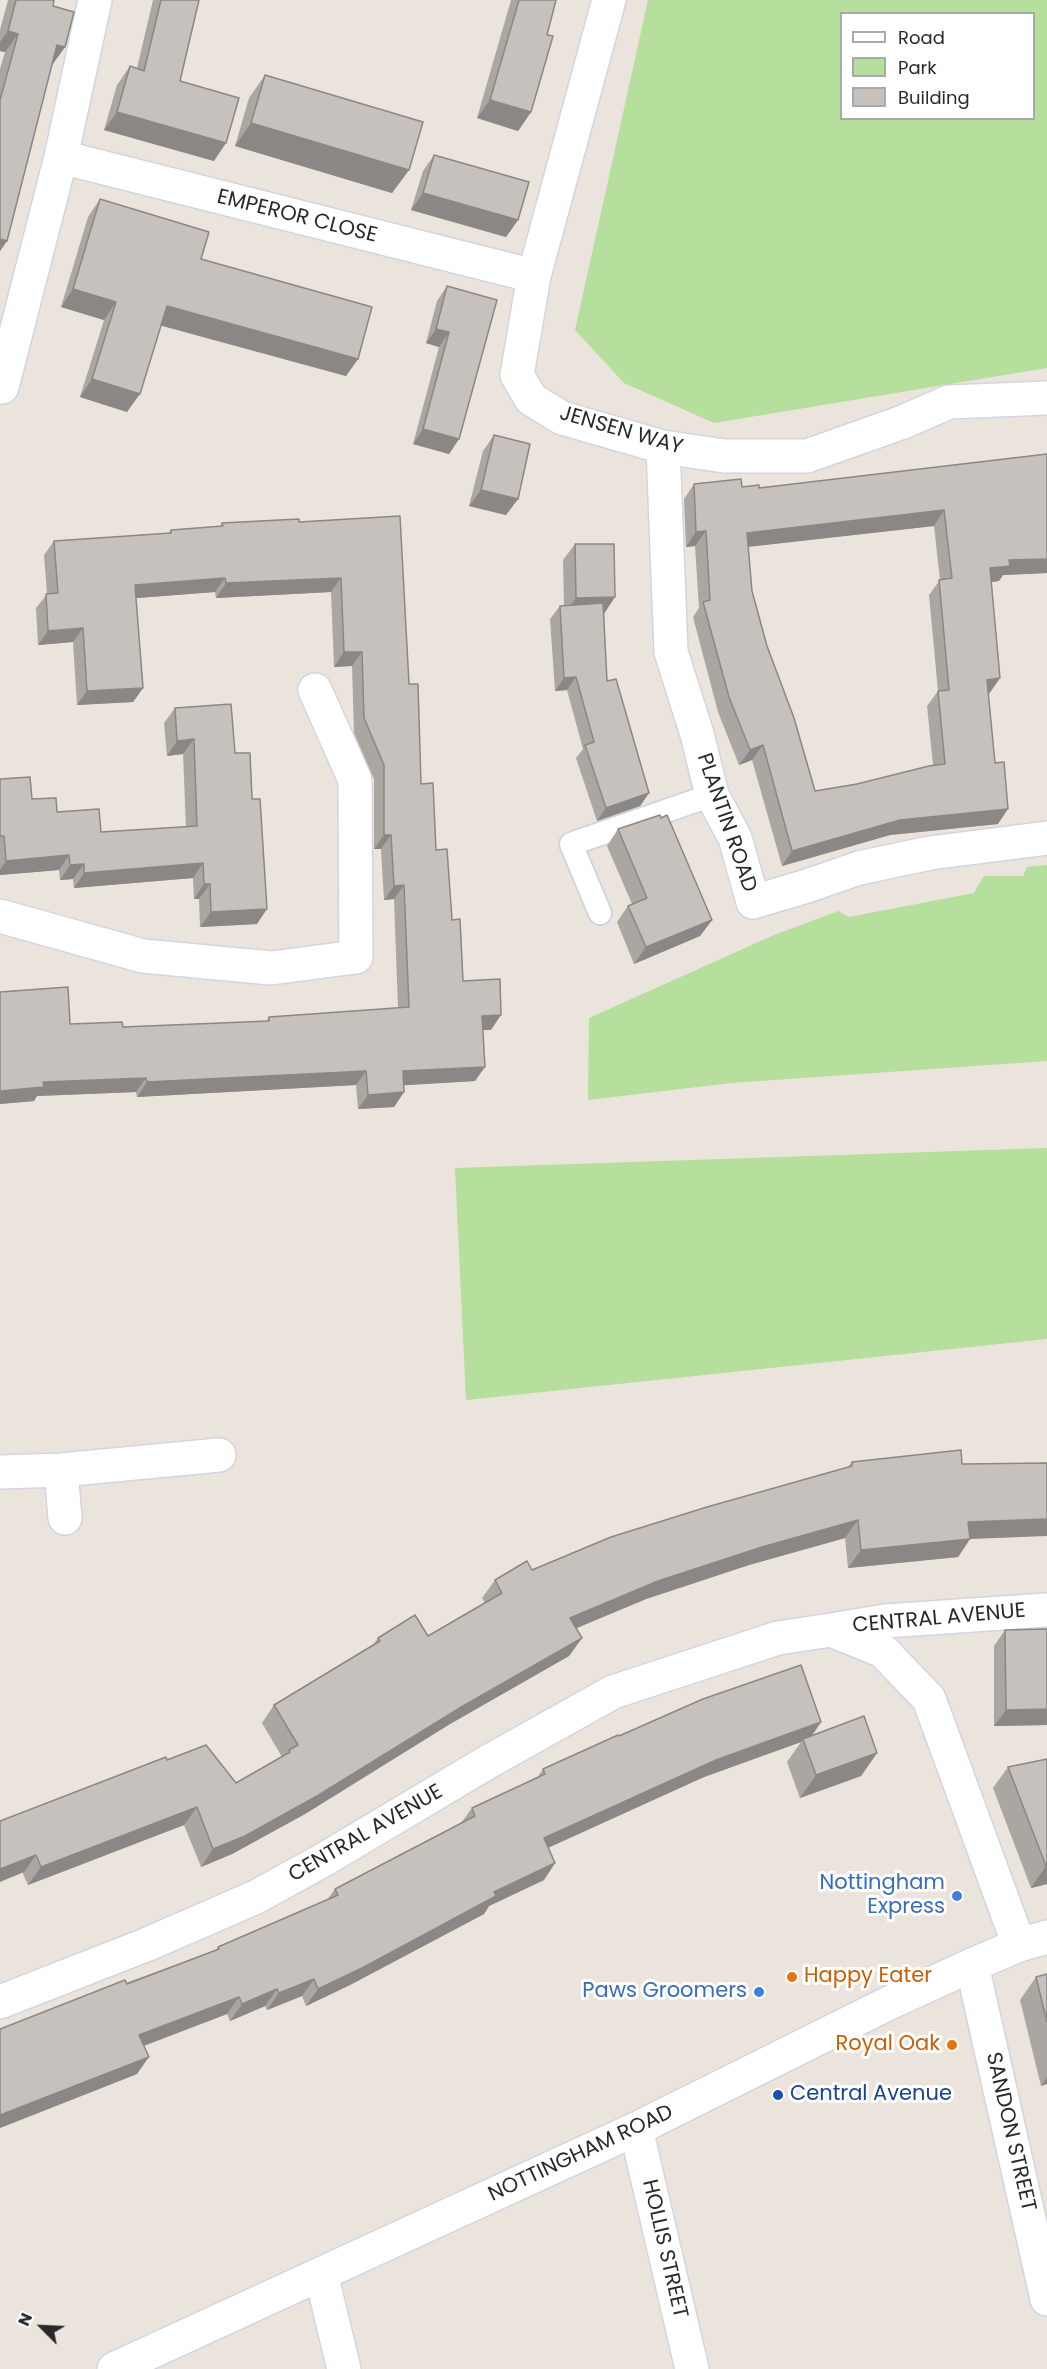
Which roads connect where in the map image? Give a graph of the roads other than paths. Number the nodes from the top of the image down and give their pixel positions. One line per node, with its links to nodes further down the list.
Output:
1 (95, 0): 3 (street)
2 (609, 0): 4 (street, JENSEN WAY)
3 (61, 157): 4 (street, EMPEROR CLOSE); 5 (street)
4 (534, 276): 7 (street, JENSEN WAY)
5 (2, 387)
6 (1047, 398): 7 (street, JENSEN WAY)
7 (663, 447): 9 (street, PLANTIN ROAD)
8 (315, 690): 12 (street)
9 (712, 795): 10 (street, PLANTIN ROAD); 11 (lane)
10 (1047, 838)
11 (600, 913)
12 (0, 916)
13 (219, 1455): 14 (street)
14 (61, 1470): 15 (street); 16 (street)
15 (0, 1472)
16 (65, 1518)
17 (1047, 1610): 18 (street, CENTRAL AVENUE)
18 (831, 1630): 19 (street, CENTRAL AVENUE); 21 (street, CENTRAL AVENUE)
19 (1033, 1941): 20 (street, NOTTINGHAM ROAD)
20 (972, 1965): 22 (street, NOTTINGHAM ROAD); 24 (street, SANDON STREET)
21 (0, 2002)
22 (636, 2129): 23 (street, NOTTINGHAM ROAD); 27 (street, HOLLIS STREET)
23 (321, 2274): 25 (street, NOTTINGHAM ROAD); 26 (street)
24 (1047, 2300)
25 (114, 2369)
26 (344, 2369)
27 (692, 2369)

